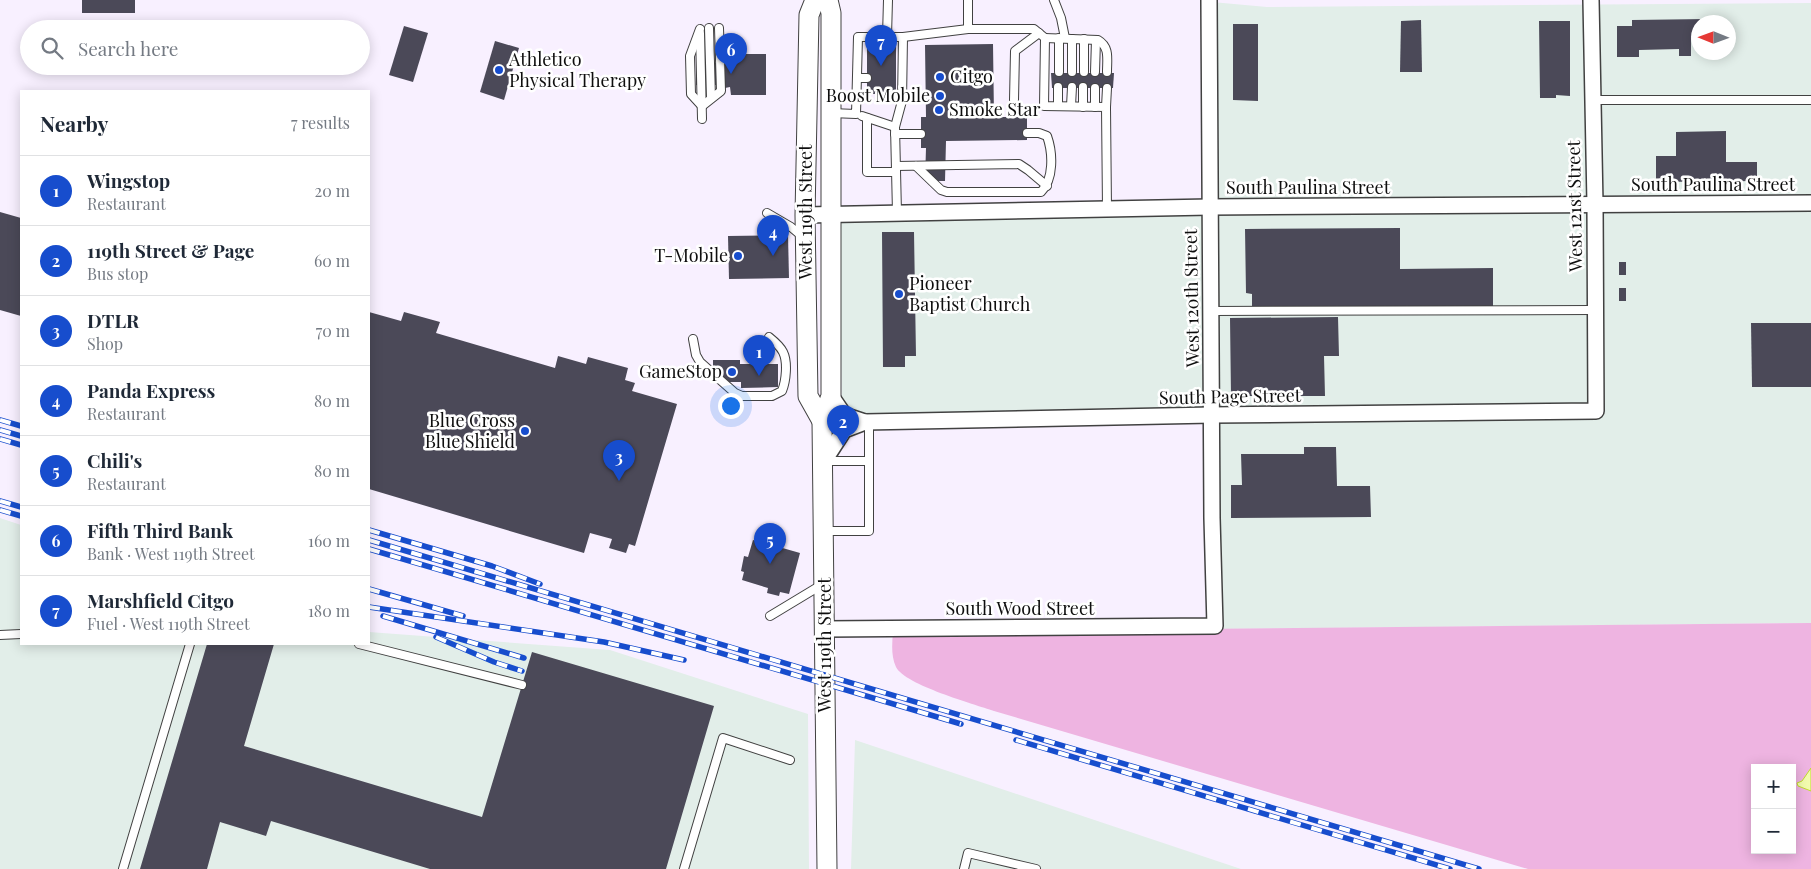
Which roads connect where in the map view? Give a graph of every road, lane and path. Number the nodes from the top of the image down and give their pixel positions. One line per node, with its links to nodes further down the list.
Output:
1 (815, 0): 59 (street, West 119th Street)
2 (828, 0): 42 (street, West 119th Street)
3 (888, 0): 13 (lane)
4 (968, 0): 11 (lane)
5 (1054, 0): 15 (lane)
6 (1209, 0): 54 (street, West 120th Street)
7 (1591, 0): 34 (street, West 121st Street)
8 (710, 28): 32 (lane)
9 (719, 28): 32 (lane)
10 (700, 29): 36 (lane)
11 (968, 29): 12 (lane); 14 (lane)
12 (1042, 35): 15 (lane); 33 (lane); 37 (lane)
13 (888, 36): 14 (lane); 18 (lane)
14 (903, 36): 46 (lane)
15 (1066, 39): 16 (lane); 20 (lane); 21 (lane)
16 (1084, 39): 17 (lane); 22 (lane)
17 (1096, 40): 23 (lane); 24 (lane)
18 (857, 54): 19 (lane); 25 (lane)
19 (867, 54)
20 (1059, 72)
21 (1072, 72)
22 (1084, 72)
23 (1095, 72)
24 (1107, 72)
25 (857, 78): 26 (lane); 43 (lane)
26 (867, 78)
27 (1058, 87): 37 (lane)
28 (1072, 87): 38 (lane)
29 (1084, 88): 39 (lane)
30 (1095, 88): 40 (lane)
31 (1107, 88): 41 (lane)
32 (711, 98): 36 (lane)
33 (1014, 100)
34 (1593, 100): 35 (lane); 53 (street, West 121st Street)
35 (1811, 100)
36 (702, 106): 45 (lane)
37 (1058, 106): 38 (lane)
38 (1071, 106): 39 (lane)
39 (1083, 107): 40 (lane)
40 (1095, 107): 41 (lane)
41 (1106, 107): 55 (lane)
42 (831, 114): 43 (lane); 58 (street, West 119th Street)
43 (856, 114): 44 (lane)
44 (867, 118): 46 (lane); 50 (lane)
45 (702, 120)
46 (895, 130): 48 (lane); 50 (lane)
47 (1027, 133): 51 (lane)
48 (921, 134)
49 (916, 166): 50 (lane); 51 (lane); 51 (lane)
50 (896, 169): 57 (lane)
51 (1047, 186)
52 (1811, 203): 53 (street, South Paulina Street)
53 (1595, 204): 54 (street, South Paulina Street); 61 (street, West 121st Street)
54 (1210, 207): 55 (street, South Paulina Street); 62 (street, West 120th Street)
55 (1107, 209): 57 (street, South Paulina Street)
56 (767, 213): 60 (lane)
57 (896, 213): 58 (street, South Paulina Street)
58 (831, 214): 59 (street, South Paulina Street); 65 (street, West 119th Street)
59 (805, 215): 60 (street, West 119th Street)
60 (805, 238): 68 (street, West 119th Street)
61 (1595, 310): 62 (lane); 66 (street, West 121st Street)
62 (1211, 311): 67 (street, West 120th Street)
63 (769, 337): 64 (lane)
64 (694, 339)
65 (831, 396): 68 (street, West 119th Street); 69 (street, South Page Street)
66 (1596, 411): 67 (street, South Page Street)
67 (1212, 415): 69 (street, South Page Street); 75 (street, West 120th Street)
68 (822, 422): 70 (street, West 119th Street)
69 (867, 422): 70 (street, South Page Street); 71 (lane)
70 (824, 460): 71 (lane); 72 (street, West 119th Street)
71 (869, 461): 72 (lane)
72 (824, 531): 73 (street, West 119th Street)
73 (825, 583): 74 (lane); 76 (street, West 119th Street)
74 (770, 616)
75 (1215, 626): 76 (street, South Wood Street)
76 (825, 629): 85 (street, West 119th Street)
77 (20, 634): 78 (lane)
78 (0, 635)
79 (190, 645): 83 (lane)
80 (363, 645): 81 (lane)
81 (522, 685)
82 (790, 760): 84 (lane)
83 (123, 869)
84 (684, 869)
85 (827, 869)
86 (964, 869): 87 (lane)
87 (1036, 869)

